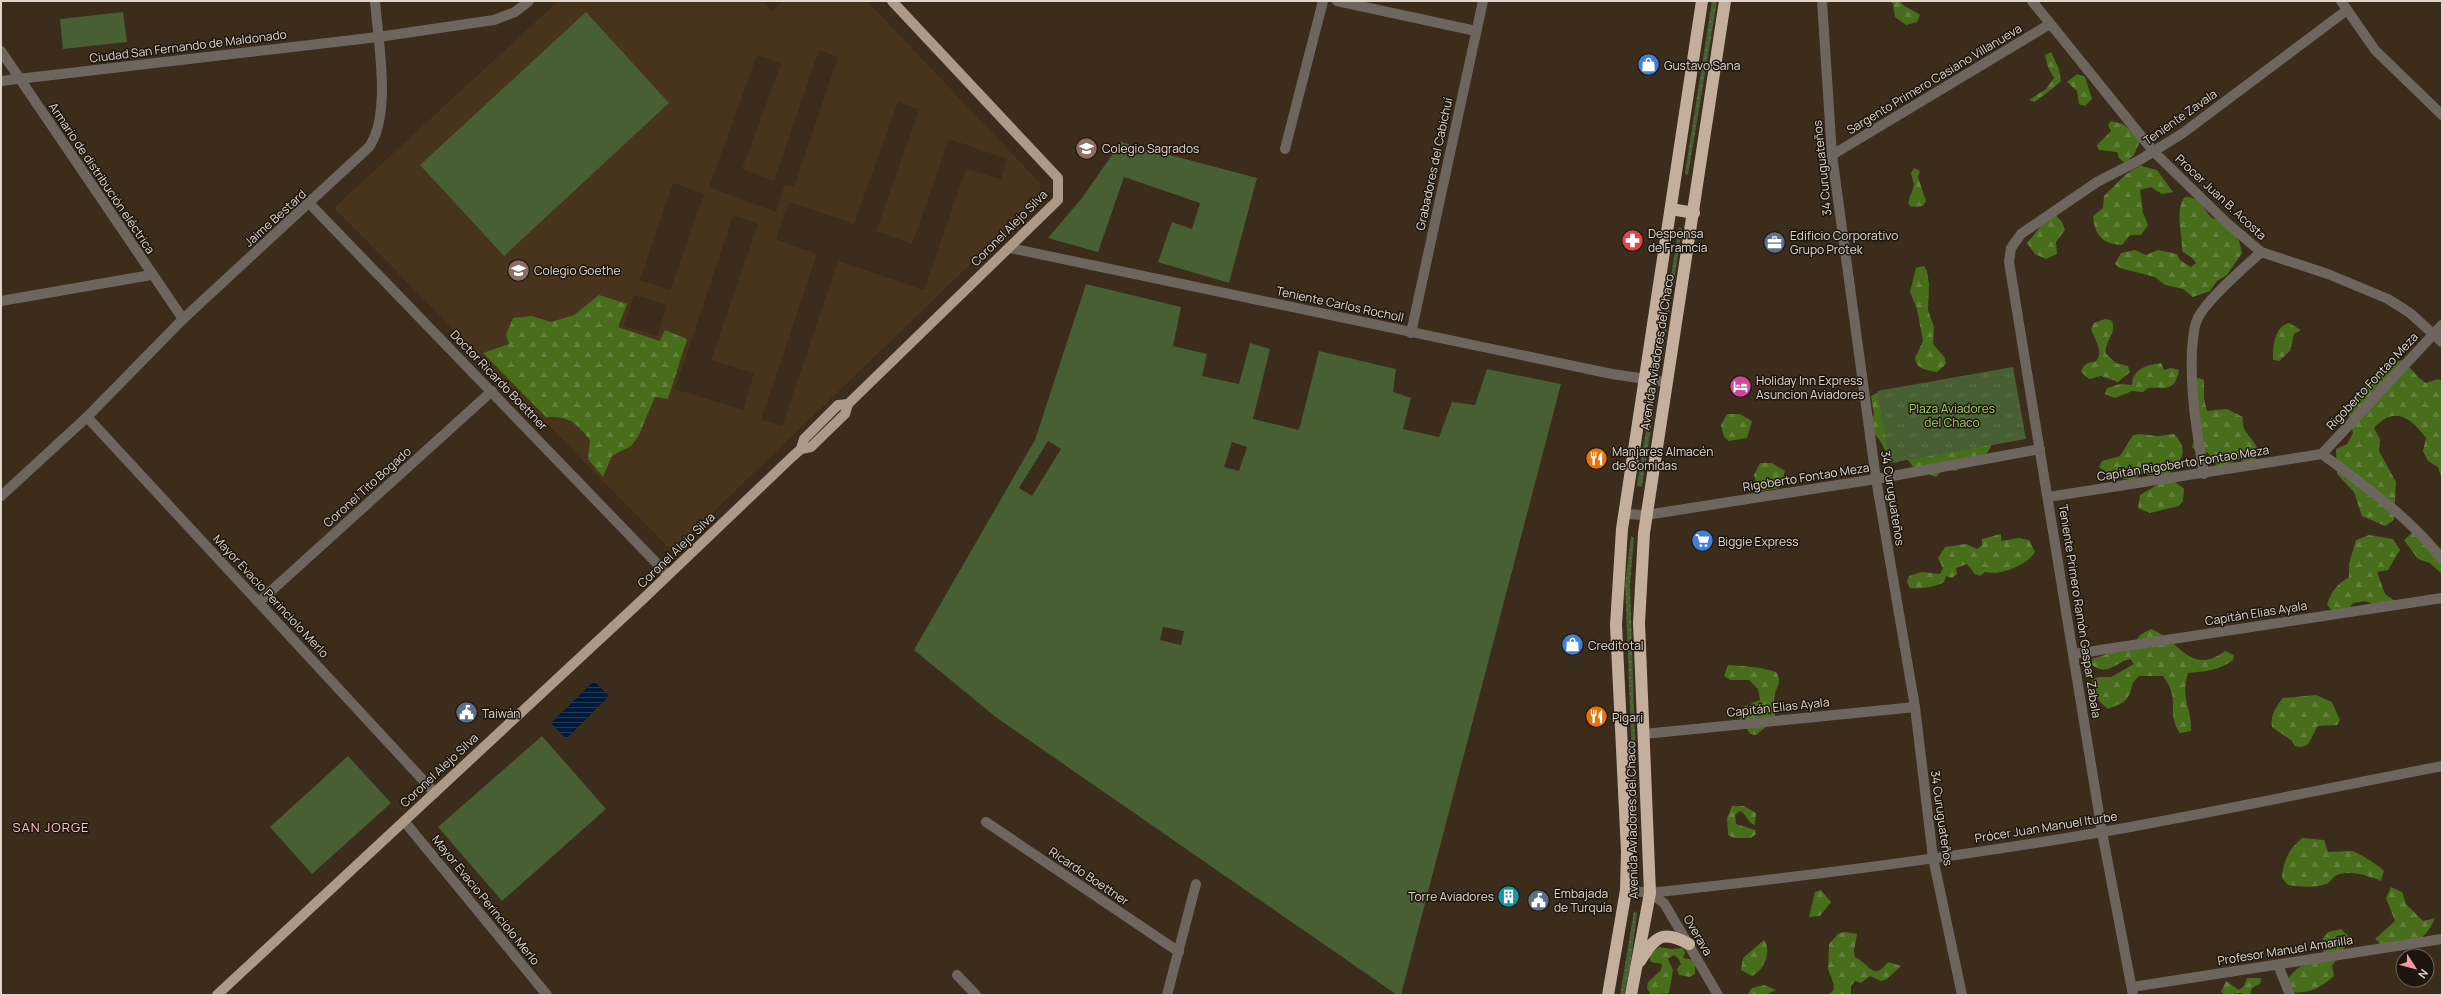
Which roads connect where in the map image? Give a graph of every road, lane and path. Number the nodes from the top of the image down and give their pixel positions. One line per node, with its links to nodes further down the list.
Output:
1 (375, 1): 14 (street, Jaime Bestard)
2 (529, 1): 14 (street)
3 (1323, 1): 19 (street)
4 (1337, 1): 13 (street)
5 (1483, 1): 13 (street, Grabadores del Cabichuí)
6 (1702, 1): 23 (highway, Avenida Aviadores del Chaco)
7 (1725, 1): 24 (highway, Avenida Aviadores del Chaco)
8 (1822, 1): 21 (street, 34 Curuguateños)
9 (2032, 1): 12 (street, Procer Juan B. Acosta)
10 (897, 3): 26 (main road, Coronel Alejo Silva)
11 (2344, 5): 18 (street); 20 (street, Teniente Zavala)
12 (2050, 24): 20 (street, Procer Juan B. Acosta); 21 (street, Sargento Primero Casiano Villanueva)
13 (1476, 30): 32 (street, Grabadores del Cabichuí)
14 (378, 36): 16 (street, Ciudad San Fernando de Maldonado); 22 (street, Jaime Bestard)
15 (1, 51): 16 (street, Armario de distribución eléctrica)
16 (19, 79): 17 (street, Ciudad San Fernando de Maldonado); 28 (street, Armario de distribución eléctrica)
17 (1, 81)
18 (2442, 115)
19 (1285, 149)
20 (2154, 152): 25 (street, Teniente Zavala); 27 (street, Procer Juan B. Acosta)
21 (1832, 155): 42 (street, 34 Curuguateños)
22 (310, 204): 30 (street, Jaime Bestard); 37 (street, Doctor Ricardo Boettner)
23 (1671, 209): 24 (highway); 35 (highway, Avenida Aviadores del Chaco)
24 (1694, 213): 36 (highway, Avenida Aviadores del Chaco)
25 (2020, 234): 39 (street, Teniente Primero Ramón Gaspar Zabala)
26 (1010, 248): 32 (street, Teniente Carlos Rocholl); 48 (main road, Coronel Alejo Silva)
27 (2261, 252): 33 (street, Procer Juan B. Acosta); 41 (street)
28 (151, 275): 29 (street); 30 (street, Armario de distribución eléctrica)
29 (1, 301)
30 (183, 319): 38 (street, Jaime Bestard)
31 (2442, 325): 33 (street, Rigoberto Fontao Meza)
32 (1411, 332): 35 (street, Teniente Carlos Rocholl)
33 (2433, 334): 34 (street, Procer Juan B. Acosta); 40 (street, Rigoberto Fontao Meza)
34 (2442, 342)
35 (1643, 380): 36 (street, Teniente Carlos Rocholl); 45 (highway, Avenida Aviadores del Chaco)
36 (1666, 382): 46 (highway, Avenida Aviadores del Chaco)
37 (492, 391): 48 (street, Doctor Ricardo Boettner); 50 (street, Coronel Tito Bogado)
38 (87, 417): 43 (street, Jaime Bestard); 50 (street, Mayor Evacio Perinciolo Merlo)
39 (2040, 449): 42 (street, Rigoberto Fontao Meza); 44 (street, Teniente Primero Ramón Gaspar Zabala)
40 (2322, 454): 41 (street, Capitán Rigoberto Fontao Meza); 47 (street)
41 (2204, 474): 44 (street, Capitán Rigoberto Fontao Meza)
42 (1876, 479): 46 (street, Rigoberto Fontao Meza); 52 (street, 34 Curuguateños)
43 (1, 496)
44 (2048, 497): 51 (street, Teniente Primero Ramón Gaspar Zabala)
45 (1624, 514): 46 (street, Rigoberto Fontao Meza); 61 (highway, Avenida Aviadores del Chaco)
46 (1646, 515): 53 (highway, Avenida Aviadores del Chaco)
47 (2442, 559)
48 (668, 575): 55 (main road, Coronel Alejo Silva)
49 (2442, 598): 51 (street, Capitán Elias Ayala)
50 (260, 601): 55 (street, Mayor Evacio Perinciolo Merlo)
51 (2074, 654): 58 (street, Teniente Primero Ramón Gaspar Zabala)
52 (1915, 707): 53 (street, Capitán Elias Ayala); 59 (street, 34 Curuguateños)
53 (1644, 734): 62 (highway, Avenida Aviadores del Chaco)
54 (2442, 766): 58 (street, Prócer Juan Manuel Iturbe)
55 (435, 793): 56 (main road, Coronel Alejo Silva)
56 (404, 821): 70 (main road, Coronel Alejo Silva); 71 (street, Mayor Evacio Perinciolo Merlo)
57 (986, 822): 65 (street, Ricardo Boettner)
58 (2102, 832): 59 (street, Prócer Juan Manuel Iturbe); 69 (street, Teniente Primero Ramón Gaspar Zabala)
59 (1934, 858): 62 (street, Prócer Juan Manuel Iturbe); 77 (street, 34 Curuguateños)
60 (1196, 884): 65 (street)
61 (1626, 890): 62 (street); 74 (highway, Avenida Aviadores del Chaco)
62 (1650, 893): 64 (street, Overava); 66 (highway, Avenida Aviadores del Chaco)
63 (2442, 939): 67 (street, Profesor Manuel Amarilla)
64 (1689, 944): 66 (highway); 76 (street, Overava)
65 (1179, 952): 73 (street)
66 (1637, 965): 75 (highway, Avenida Aviadores del Chaco)
67 (2278, 965): 69 (street, Profesor Manuel Amarilla); 78 (street)
68 (957, 975): 72 (street)
69 (2133, 991)
70 (217, 995)
71 (547, 995)
72 (976, 995)
73 (1167, 995)
74 (1608, 995)
75 (1631, 995)
76 (1718, 995)
77 (1962, 995)
78 (2290, 995)

